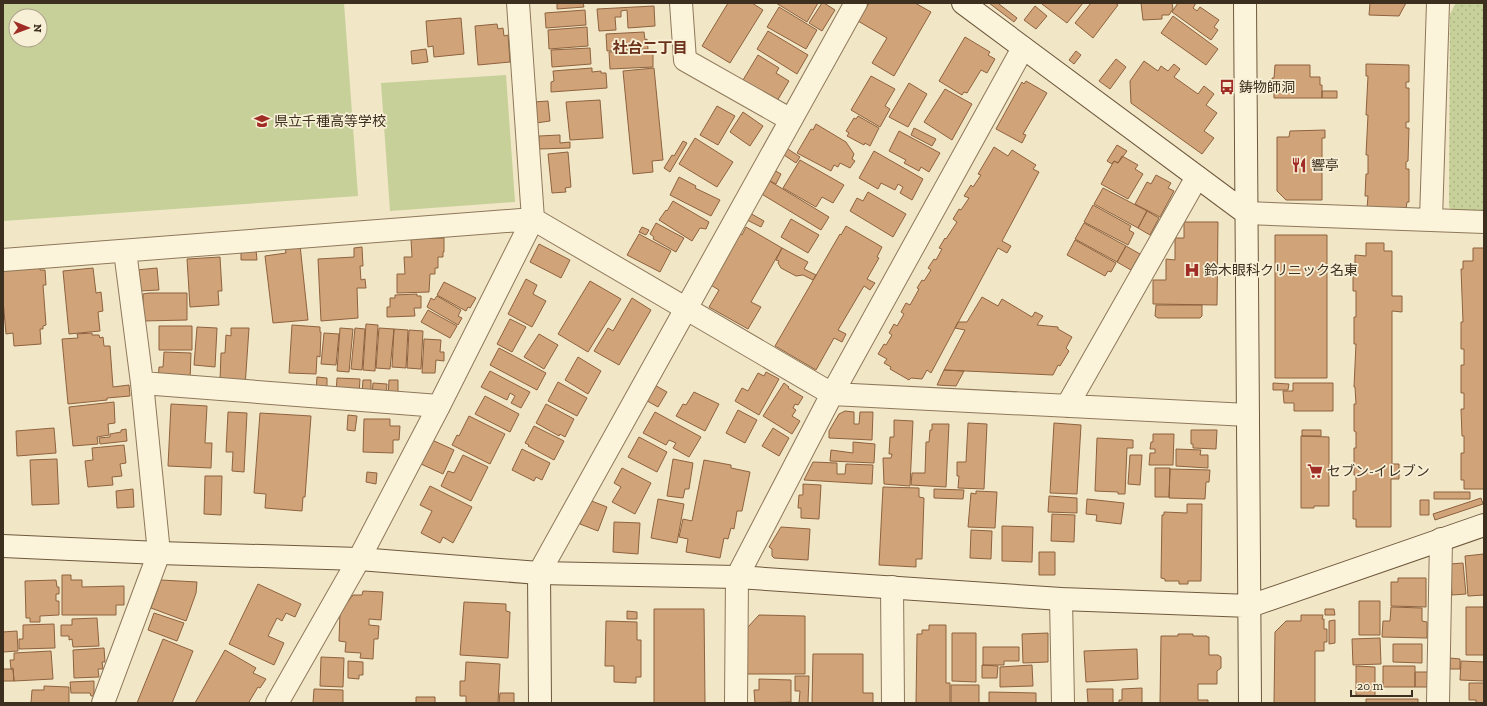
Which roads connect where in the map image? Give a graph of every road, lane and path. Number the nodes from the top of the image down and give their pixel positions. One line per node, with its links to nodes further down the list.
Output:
1 (518, 3): 11 (street)
2 (681, 3): 8 (street)
3 (856, 3): 8 (street)
4 (963, 3): 7 (street)
5 (1245, 3): 10 (street)
6 (1438, 3): 12 (street)
7 (1024, 48): 9 (street); 18 (street)
8 (791, 120): 16 (street)
9 (1197, 177): 10 (street); 20 (street)
10 (1246, 213): 12 (street); 21 (street)
11 (534, 219): 14 (street); 16 (street); 19 (street)
12 (1431, 219): 13 (street)
13 (1484, 222)
14 (125, 251): 15 (street); 17 (street)
15 (3, 260)
16 (687, 309): 18 (street); 27 (street)
17 (142, 383): 19 (street); 25 (street)
18 (832, 394): 20 (street); 28 (street)
19 (439, 406): 26 (street)
20 (1067, 406): 21 (street)
21 (1248, 415): 31 (street)
22 (1484, 525): 23 (street)
23 (1441, 539): 31 (street); 39 (street)
24 (3, 546): 25 (street)
25 (159, 553): 26 (street); 32 (street)
26 (359, 559): 27 (street); 33 (street)
27 (539, 573): 28 (street); 34 (street)
28 (737, 577): 29 (street); 35 (street)
29 (892, 587): 30 (street); 36 (street)
30 (1061, 599): 31 (street); 37 (street)
31 (1250, 606): 38 (street)
32 (103, 703)
33 (277, 703)
34 (540, 703)
35 (736, 703)
36 (893, 703)
37 (1063, 703)
38 (1250, 703)
39 (1438, 703)

